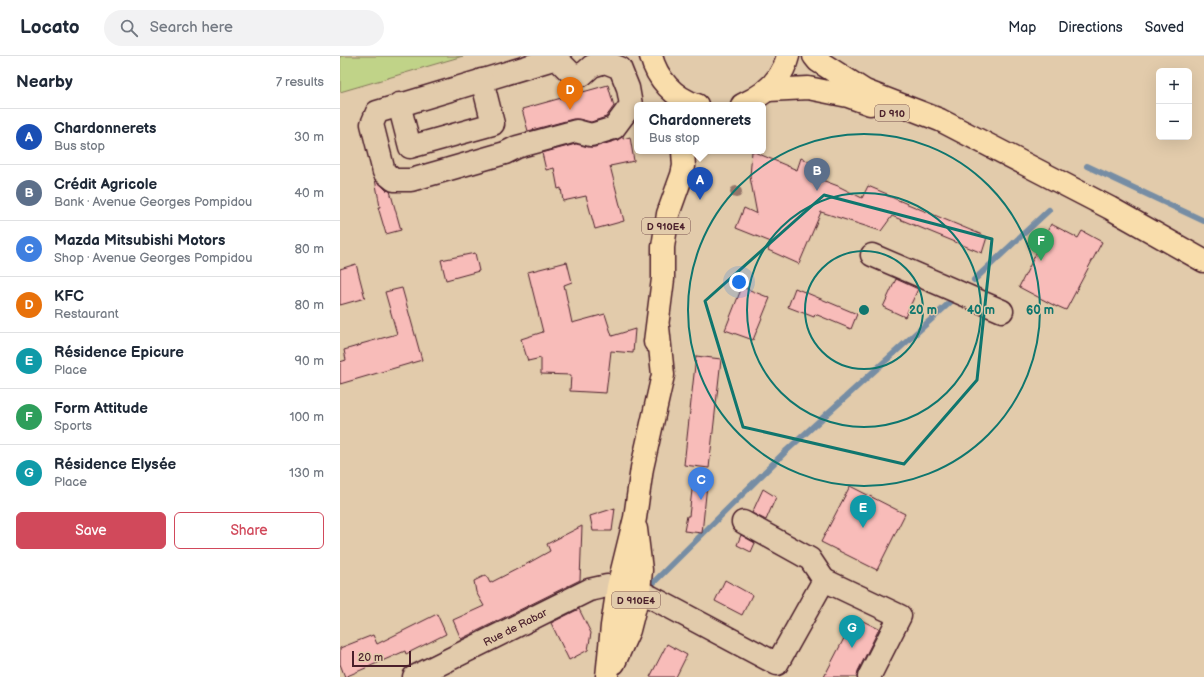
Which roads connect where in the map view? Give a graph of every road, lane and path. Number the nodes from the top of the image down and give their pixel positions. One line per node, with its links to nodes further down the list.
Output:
1 (554, 56): 5 (street); 10 (street)
2 (650, 56): 7 (main road)
3 (788, 56): 6 (main road)
4 (814, 56): 11 (main road, D 910)
5 (478, 81): 10 (street); 10 (street)
6 (768, 90): 9 (main road); 11 (main road, D 910)
7 (675, 99): 8 (main road)
8 (689, 102)
9 (750, 102)
10 (399, 104)
11 (1011, 158): 14 (main road, D 910)
12 (686, 161): 18 (main road, D 910E4)
13 (872, 255): 15 (street)
14 (1204, 261)
15 (1002, 311)
16 (744, 522): 17 (street)
17 (824, 580): 18 (street); 21 (street)
18 (628, 588): 19 (street, Rue de Rabar); 20 (main road, D 910E4)
19 (414, 677)
20 (607, 677)
21 (869, 677)

